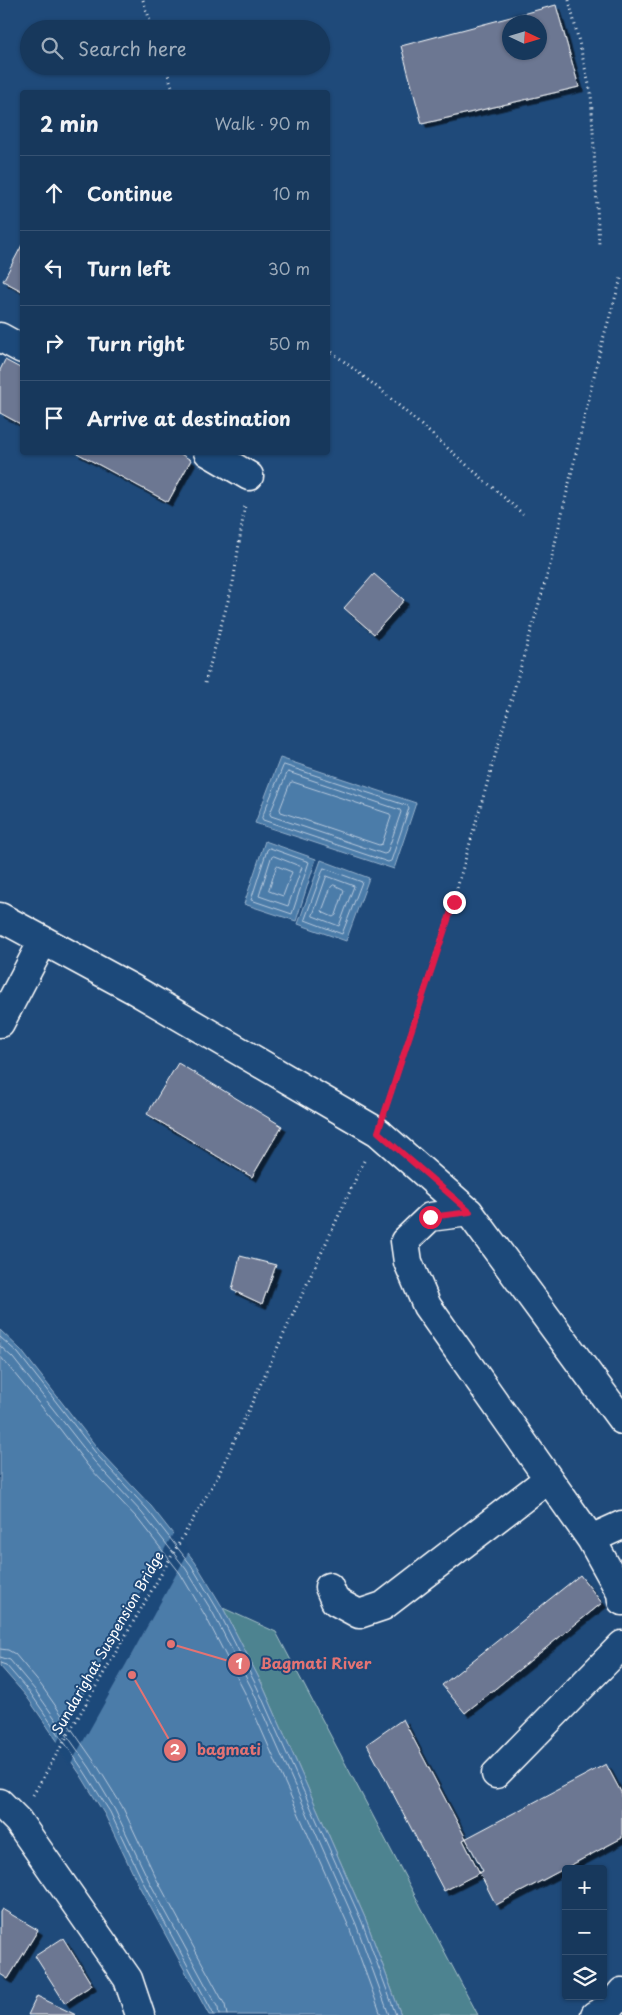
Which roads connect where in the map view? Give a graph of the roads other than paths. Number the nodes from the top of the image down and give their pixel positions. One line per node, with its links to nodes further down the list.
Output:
1 (0, 337): 2 (main road)
2 (20, 348)
3 (213, 455): 4 (main road)
4 (249, 476)
5 (0, 917): 6 (main road)
6 (43, 941): 7 (main road); 8 (main road)
7 (0, 1023)
8 (470, 1212): 9 (main road); 10 (main road)
9 (622, 1420)
10 (548, 1479): 12 (main road); 13 (main road)
11 (622, 1525): 12 (main road)
12 (591, 1539): 14 (main road)
13 (329, 1587)
14 (622, 1601)
15 (622, 1646): 16 (main road)
16 (496, 1774)
17 (9, 1812): 19 (main road)
18 (622, 1992): 20 (main road)
19 (140, 2015)
20 (595, 2015)

